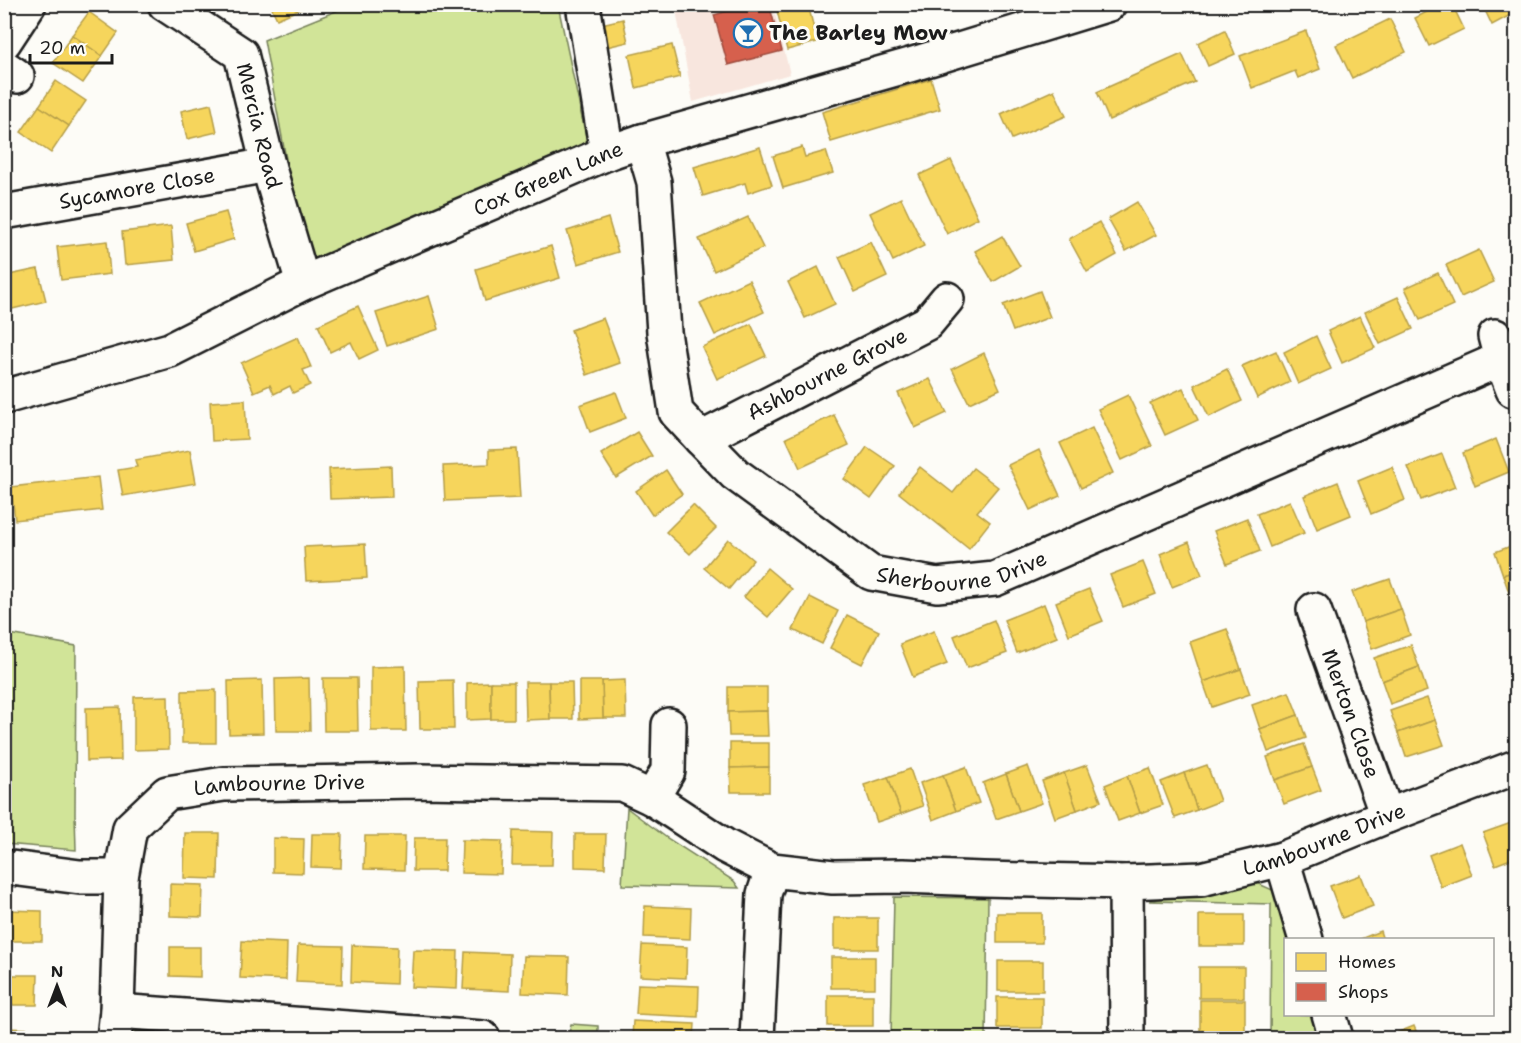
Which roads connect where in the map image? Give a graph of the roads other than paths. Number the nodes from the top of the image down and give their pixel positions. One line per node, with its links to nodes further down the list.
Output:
1 (29, 4): 5 (street)
2 (583, 4): 7 (street)
3 (1109, 4): 6 (street, Cox Green Lane)
4 (179, 8): 8 (street, Mercia Road)
5 (4, 42)
6 (642, 141): 7 (street, Cox Green Lane); 14 (street, Sherbourne Drive)
7 (607, 153): 10 (street, Cox Green Lane)
8 (268, 165): 9 (street, Sycamore Close); 10 (street, Mercia Road)
9 (4, 212)
10 (303, 283): 13 (street, Cox Green Lane)
11 (947, 298): 14 (street, Ashbourne Grove)
12 (1514, 390): 14 (street, Sherbourne Drive)
13 (4, 397)
14 (701, 440)
15 (1314, 610): 19 (street, Merton Close)
16 (669, 724): 18 (street)
17 (1516, 767): 19 (street, Lambourne Drive)
18 (652, 798): 22 (street, Lambourne Drive); 23 (street, Lambourne Drive)
19 (1387, 816): 20 (street, Lambourne Drive)
20 (1282, 859): 24 (street, Lambourne Drive); 25 (street)
21 (4, 867): 23 (street)
22 (772, 870): 24 (street, Lambourne Drive); 29 (street)
23 (121, 877): 27 (street, Lambourne Drive)
24 (1126, 882): 30 (street)
25 (1306, 938)
26 (1330, 1016): 31 (street)
27 (116, 1025): 28 (street)
28 (483, 1038)
29 (757, 1038)
30 (1127, 1038)
31 (1336, 1038)

